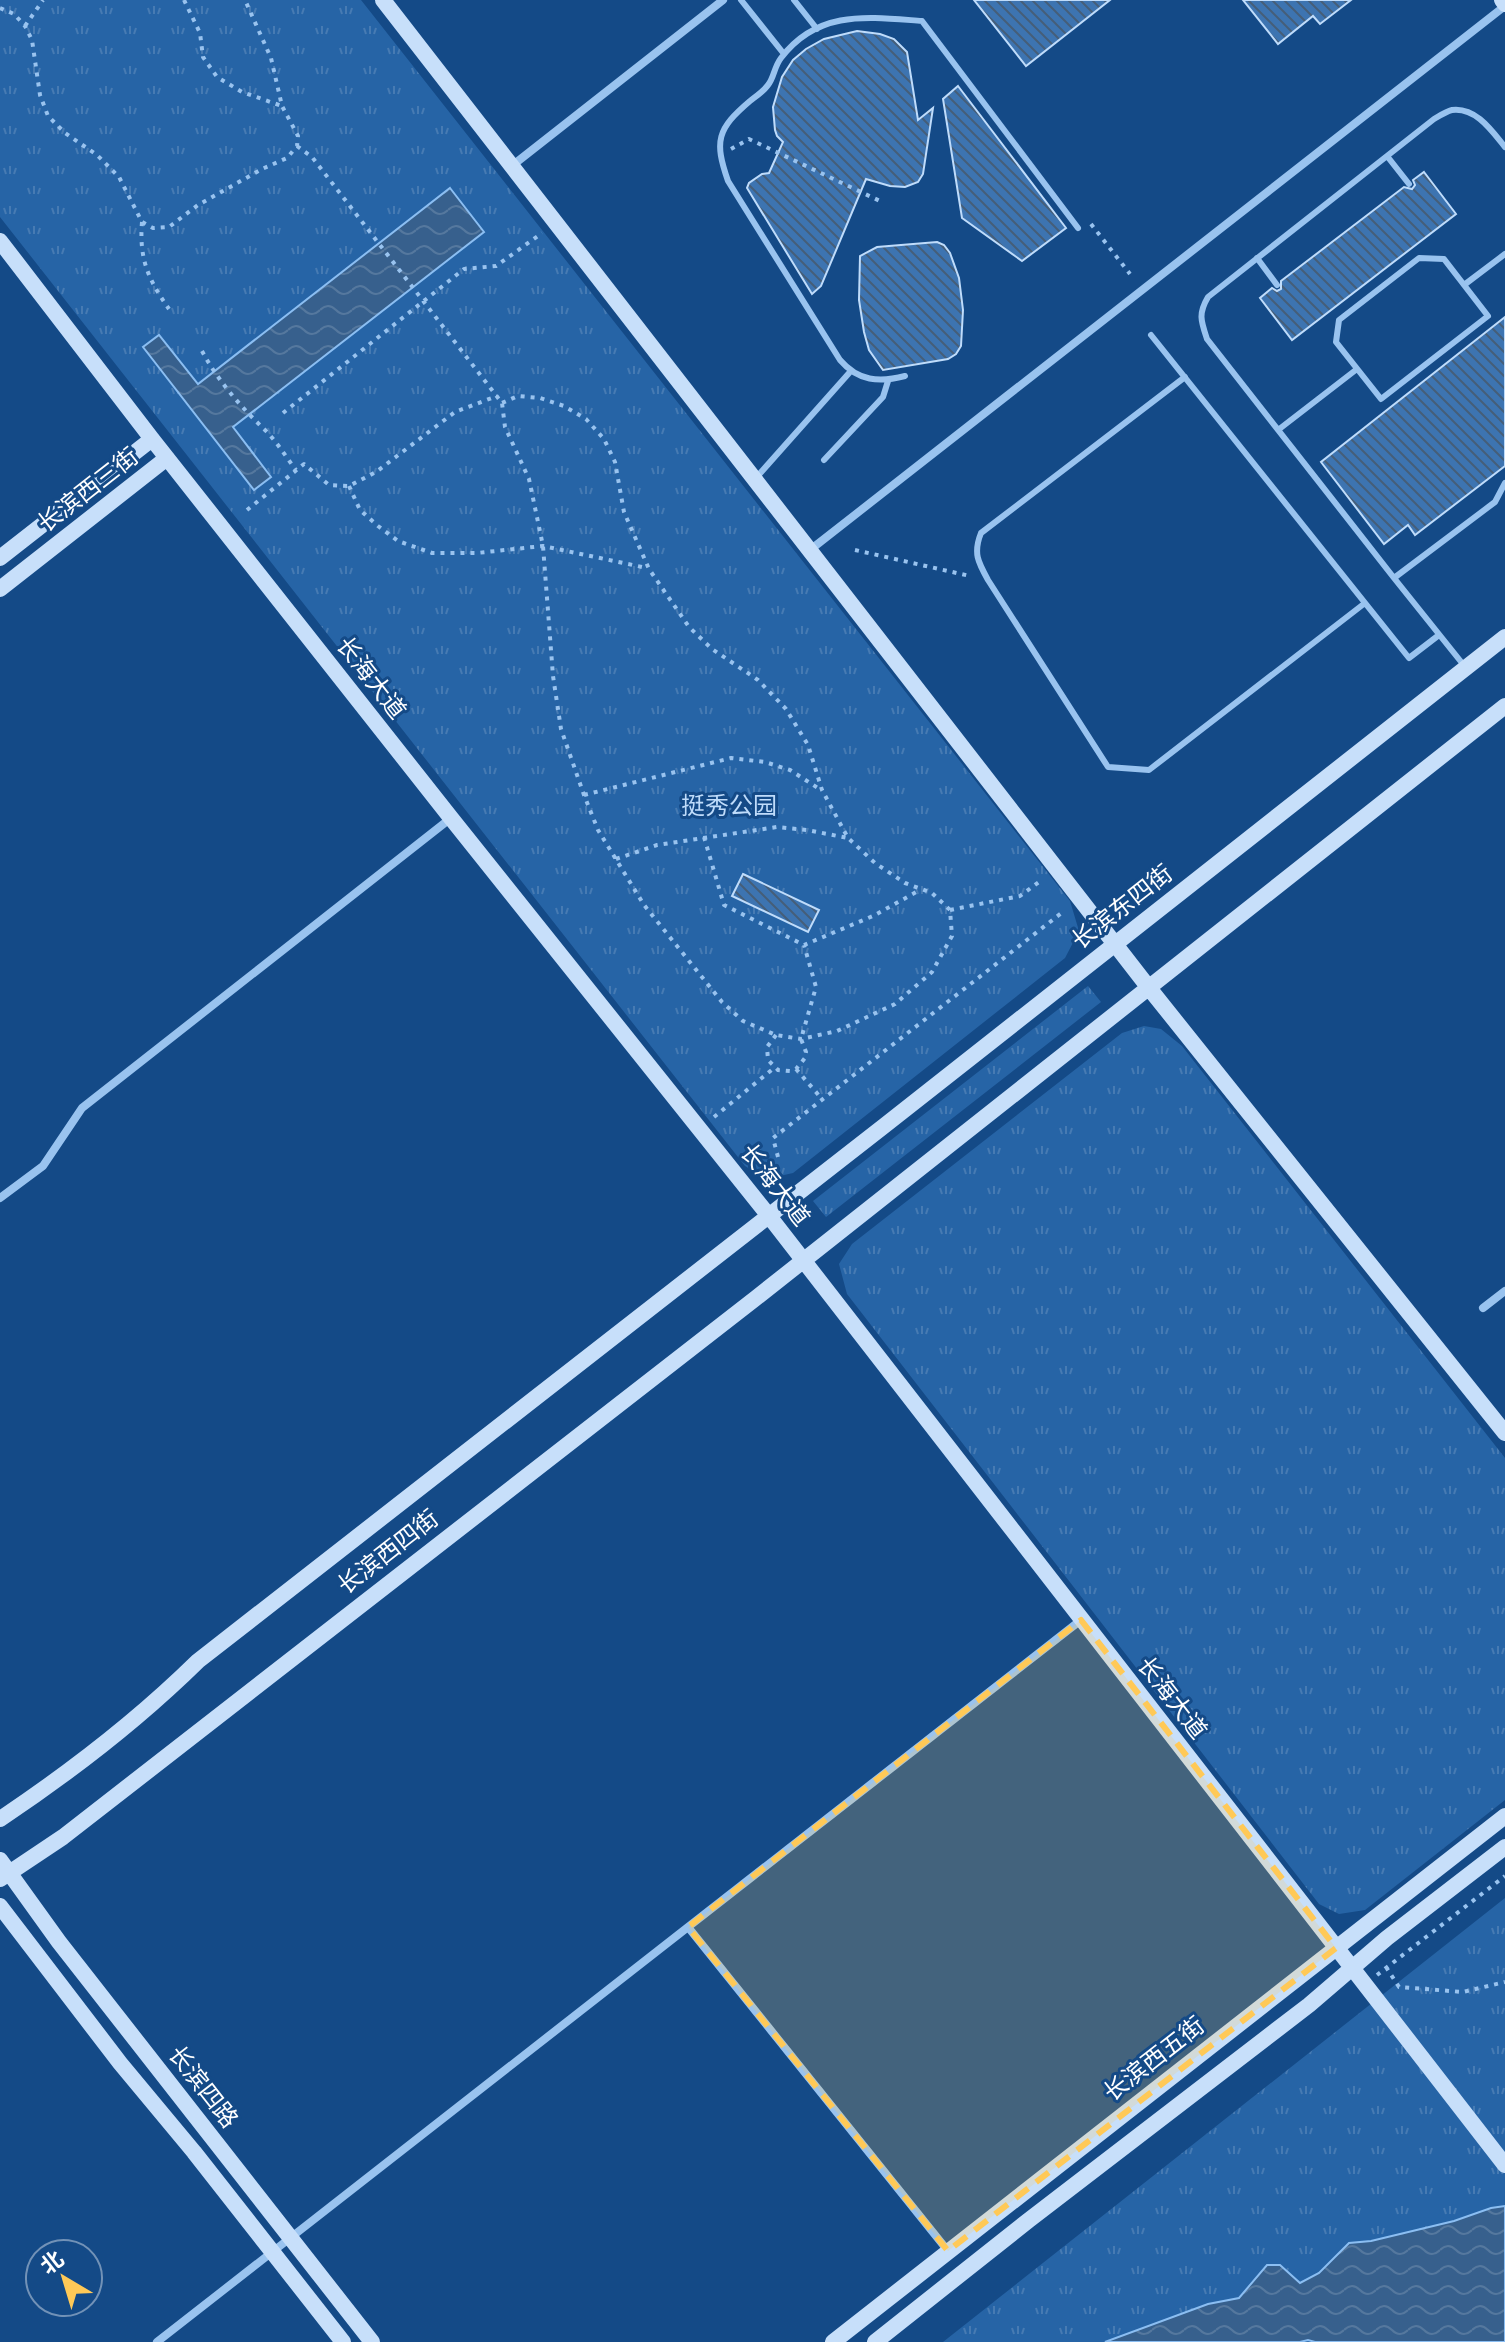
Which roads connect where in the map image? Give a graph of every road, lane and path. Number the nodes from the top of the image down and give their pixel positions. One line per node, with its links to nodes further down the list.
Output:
1 (43, 0): 10 (path)
2 (184, 0): 13 (path)
3 (245, 0): 13 (path)
4 (383, 0): 18 (main road)
5 (723, 0): 18 (street)
6 (741, 0): 12 (lane)
7 (794, 0): 11 (lane)
8 (1504, 3): 52 (street)
9 (0, 8): 10 (path)
10 (25, 26): 21 (path)
11 (817, 29): 12 (lane); 23 (lane)
12 (784, 54): 16 (lane)
13 (282, 106): 14 (path)
14 (297, 146): 21 (path); 30 (path)
15 (1505, 147): 17 (lane)
16 (720, 156): 20 (path); 35 (lane)
17 (1387, 156): 19 (lane); 26 (lane)
18 (513, 165): 22 (main road)
19 (1409, 184)
20 (880, 201)
21 (142, 222): 31 (path)
22 (557, 222): 30 (path); 47 (main road)
23 (1078, 228): 27 (path)
24 (0, 241): 43 (main road, 长海大道)
25 (1505, 254): 29 (lane)
26 (1257, 258): 28 (lane); 42 (lane)
27 (1130, 274)
28 (1277, 285)
29 (1464, 285): 34 (lane); 34 (lane)
30 (424, 301): 39 (path); 41 (path)
31 (169, 309)
32 (1151, 335): 37 (lane)
33 (202, 351): 46 (path)
34 (1357, 369): 42 (lane)
35 (850, 372): 38 (lane); 47 (lane)
36 (905, 376): 38 (lane)
37 (1185, 377): 57 (lane); 59 (lane)
38 (888, 381): 45 (lane)
39 (497, 396): 40 (path); 49 (path)
40 (502, 403): 51 (path); 55 (path)
41 (283, 413)
42 (1278, 430): 56 (lane)
43 (152, 439): 44 (main road, 长海大道); 54 (main road, 长滨西三街)
44 (167, 458): 58 (main road, 长滨西三街); 66 (main road, 长海大道)
45 (824, 460)
46 (296, 470): 49 (path); 50 (path)
47 (755, 479): 52 (main road)
48 (1505, 483): 56 (lane)
49 (349, 486): 51 (path)
50 (247, 510)
51 (543, 546): 55 (path); 65 (path)
52 (810, 550): 74 (main road)
53 (855, 550): 57 (path)
54 (0, 558)
55 (649, 569): 64 (path)
56 (1394, 578): 60 (lane)
57 (988, 580): 59 (lane)
58 (0, 589)
59 (1365, 603): 60 (lane)
60 (1439, 635): 62 (lane)
61 (1505, 637): 62 (main road, 长滨东四街)
62 (1466, 668): 74 (main road, 长滨东四街)
63 (1505, 706): 76 (main road)
64 (822, 790): 65 (path); 68 (path)
65 (584, 795): 69 (path)
66 (451, 818): 82 (main road, 长海大道); 84 (street)
67 (704, 837): 68 (path); 69 (path); 75 (path)
68 (848, 838): 71 (path)
69 (616, 859): 77 (path)
70 (1043, 879): 72 (path)
71 (921, 889): 72 (path); 75 (path)
72 (950, 910): 78 (path)
73 (1064, 911): 81 (path)
74 (1114, 944): 76 (main road); 85 (main road, 长滨东四街)
75 (804, 945): 78 (path)
76 (1149, 988): 86 (main road); 89 (main road)
77 (776, 1035): 78 (path); 79 (path)
78 (801, 1039): 80 (path)
79 (774, 1068): 80 (path); 82 (path)
80 (796, 1069): 81 (path)
81 (822, 1099): 83 (path)
82 (700, 1129): 85 (main road, 长海大道)
83 (778, 1157)
84 (0, 1198)
85 (769, 1216): 86 (main road, 长海大道); 92 (main road, 长滨西四街)
86 (804, 1259): 90 (main road, 长海大道); 94 (main road, 长滨西四街)
87 (1505, 1291): 88 (street)
88 (1483, 1308)
89 (1505, 1433)
90 (1081, 1620): 97 (street); 98 (main road, 长海大道)
91 (1505, 1816): 98 (main road, 长滨西五街)
92 (0, 1819)
93 (1505, 1847): 100 (main road)
94 (3, 1870): 104 (main road, 长滨四路)
95 (1505, 1876): 99 (path)
96 (0, 1906): 106 (main road, 长滨四路)
97 (688, 1927): 104 (street); 105 (street)
98 (1336, 1948): 100 (main road, 长海大道); 105 (main road, 长滨西五街)
99 (1386, 1967): 101 (path); 102 (path)
100 (1352, 1968): 102 (main road, 长海大道); 111 (main road)
101 (1505, 1982)
102 (1365, 1985): 103 (main road, 长海大道)
103 (1505, 2165)
104 (292, 2238): 106 (street); 109 (main road, 长滨四路)
105 (948, 2251): 110 (main road, 长滨西五街)
106 (272, 2253): 107 (street); 108 (main road, 长滨四路)
107 (157, 2342)
108 (343, 2342)
109 (372, 2342)
110 (833, 2342)
111 (875, 2342)

